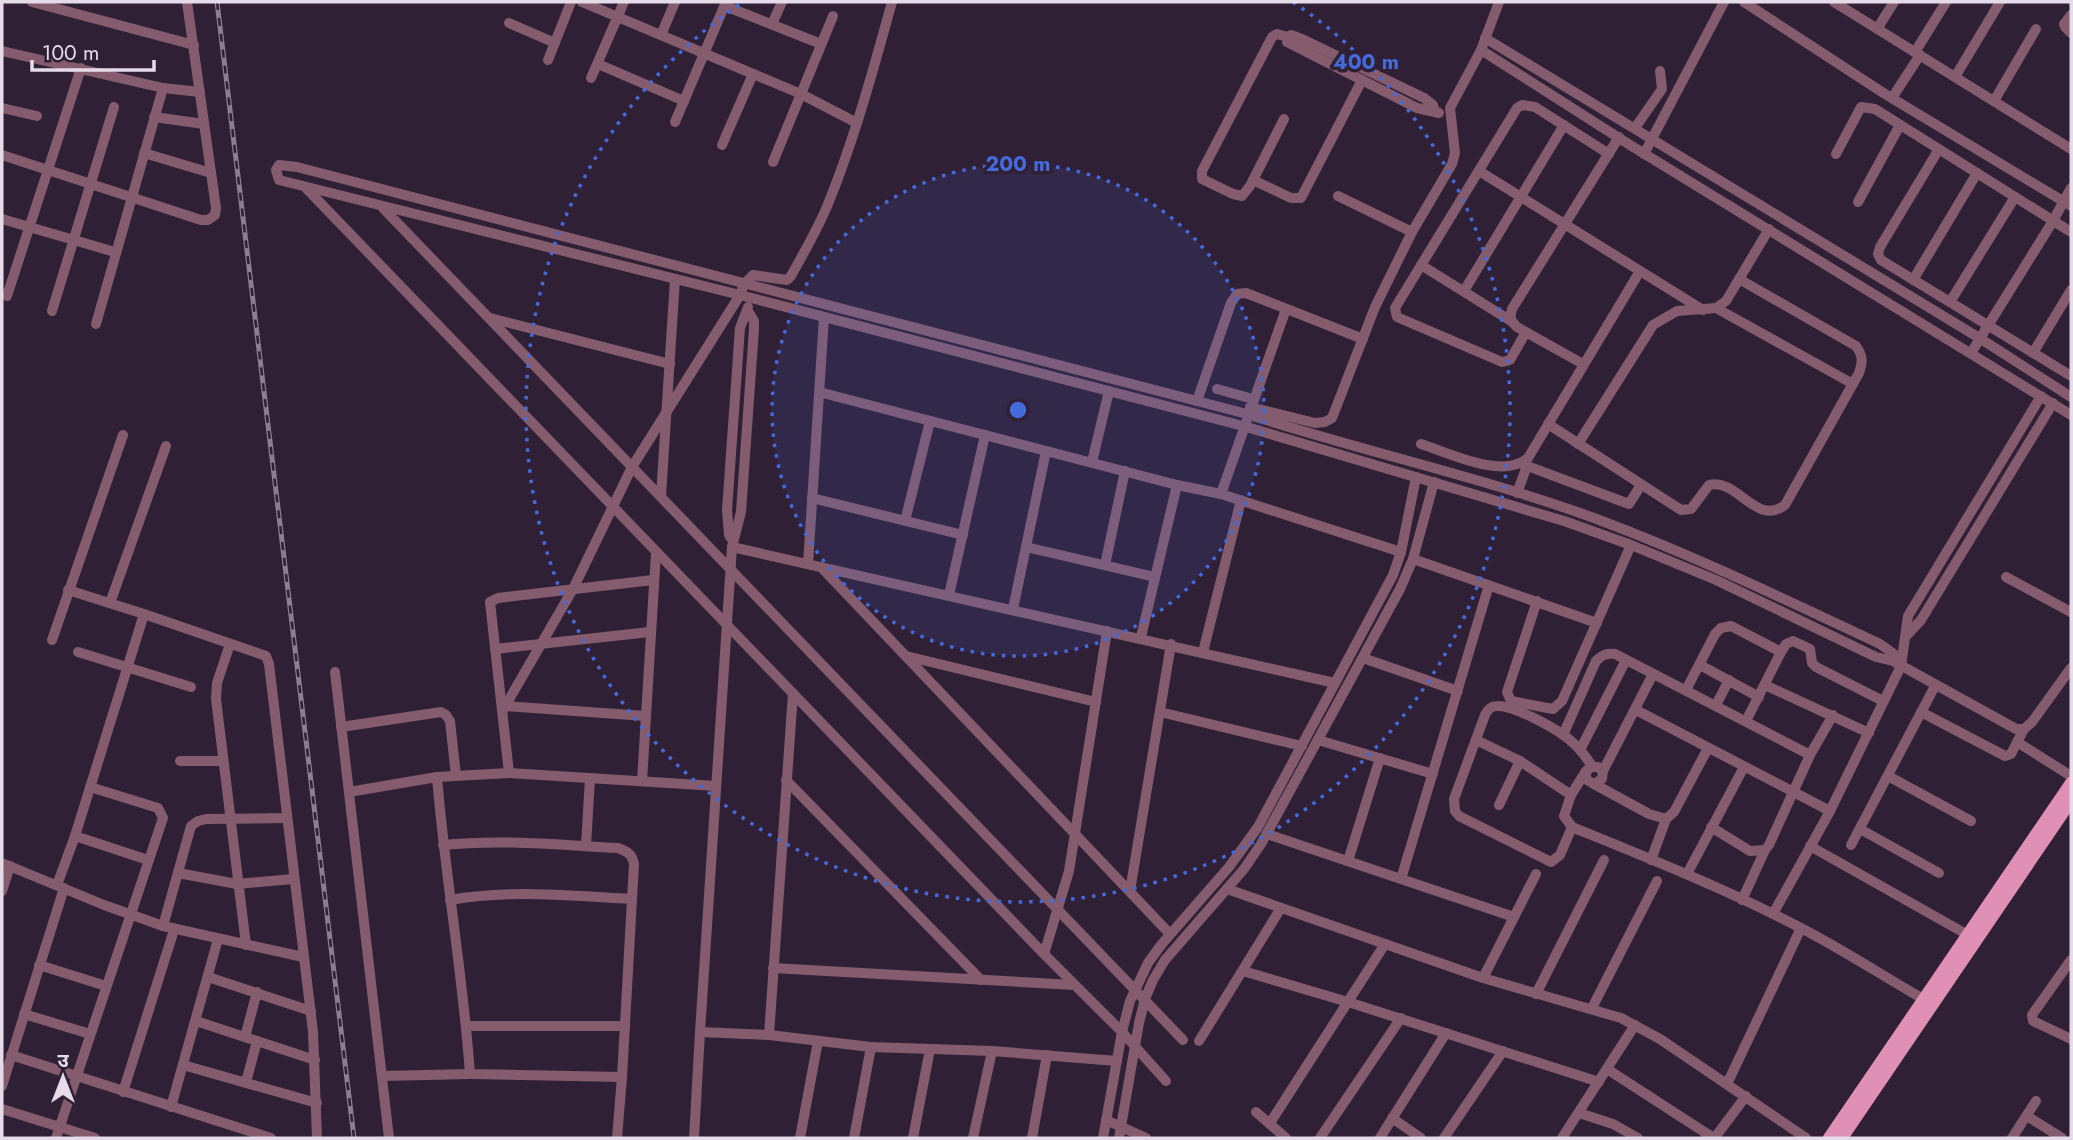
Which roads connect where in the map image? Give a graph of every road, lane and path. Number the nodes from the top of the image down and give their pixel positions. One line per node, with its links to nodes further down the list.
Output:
1 (32, 2): 30 (street)
2 (187, 2): 30 (street)
3 (571, 2): 28 (street)
4 (582, 2): 19 (street)
5 (624, 2): 19 (street)
6 (675, 2): 25 (street)
7 (782, 2): 21 (street)
8 (892, 2): 57 (street)
9 (1724, 2): 63 (street)
10 (1836, 2): 22 (street)
11 (1894, 2): 22 (street)
12 (1946, 2): 34 (street)
13 (2000, 2): 40 (street)
14 (1496, 3): 27 (street)
15 (1750, 3): 46 (street)
16 (726, 4): 21 (street); 33 (street)
17 (2071, 15): 24 (street)
18 (833, 16): 29 (street)
19 (618, 17): 25 (street); 36 (street)
20 (509, 23): 28 (street)
21 (772, 24): 29 (street)
22 (1877, 29): 34 (street)
23 (2036, 29): 48 (street)
24 (2071, 33)
25 (661, 35): 33 (street)
26 (1288, 37): 42 (street); 51 (street); 77 (street)
27 (1485, 38): 31 (street); 61 (street)
28 (555, 43): 35 (street)
29 (821, 44): 45 (street)
30 (194, 46): 44 (street)
31 (1481, 50): 54 (street); 62 (street)
32 (2, 51): 37 (street)
33 (704, 53): 39 (street); 47 (street)
34 (1917, 54): 40 (street); 46 (street)
35 (548, 60)
36 (598, 64): 41 (street); 47 (street)
37 (81, 68): 43 (street); 73 (street)
38 (1660, 71): 61 (street)
39 (753, 74): 45 (street); 64 (street)
40 (1955, 77): 48 (street)
41 (591, 78)
42 (1362, 80): 51 (street); 77 (street)
43 (163, 88): 44 (street); 53 (street)
44 (200, 92): 58 (street)
45 (801, 94): 57 (street); 72 (street)
46 (1892, 98): 86 (street)
47 (684, 101): 56 (street)
48 (1994, 101): 66 (street)
49 (114, 107): 78 (street)
50 (2, 108): 52 (street)
51 (1435, 111): 54 (street)
52 (37, 116)
53 (154, 117): 58 (street); 67 (street)
54 (1449, 118): 93 (street)
55 (1284, 119): 77 (street)
56 (675, 122)
57 (857, 123): 101 (street)
58 (204, 124): 75 (street)
59 (1564, 125): 68 (street); 74 (street); 84 (street)
60 (1900, 125): 65 (street); 70 (street); 85 (street)
61 (1635, 128): 63 (street)
62 (1619, 138): 68 (street); 69 (street)
63 (1653, 140): 69 (street); 121 (street)
64 (722, 145)
65 (1939, 149): 76 (street); 102 (street)
66 (2071, 149)
67 (144, 153): 75 (street); 83 (street)
68 (1609, 154): 90 (street)
69 (1644, 154): 92 (street)
70 (1836, 154)
71 (2, 155): 73 (street)
72 (773, 162)
73 (47, 169): 78 (street); 91 (street)
74 (1479, 171): 84 (street); 97 (street)
75 (211, 173): 83 (street)
76 (1977, 173): 82 (street); 102 (street)
77 (1253, 180)
78 (91, 183): 83 (street); 95 (street)
79 (306, 187): 87 (street); 103 (street); 162 (street)
80 (2071, 188): 86 (street)
81 (1338, 196): 93 (street)
82 (2015, 197): 89 (street); 109 (street)
83 (131, 198): 96 (street)
84 (1521, 198): 90 (street); 105 (street)
85 (1858, 202)
86 (2067, 204): 89 (street)
87 (382, 207): 99 (street); 115 (street)
88 (2, 219): 91 (street)
89 (2053, 221): 94 (street); 118 (street)
90 (1564, 225): 98 (street); 116 (street)
91 (28, 226): 95 (street); 107 (street)
92 (1769, 229): 100 (street); 122 (street)
93 (1412, 232): 120 (street)
94 (2071, 232)
95 (74, 238): 96 (street); 113 (street)
96 (116, 253): 117 (street)
97 (1421, 265): 105 (street); 119 (street)
98 (1640, 271): 112 (street); 125 (street)
99 (675, 279): 108 (street); 124 (street)
100 (1739, 279): 110 (street); 127 (street)
101 (787, 280): 103 (street); 106 (street)
102 (1913, 280): 109 (street)
103 (744, 284): 106 (street); 108 (street)
104 (2071, 289): 123 (street)
105 (1464, 291): 116 (street)
106 (783, 294): 133 (street)
107 (7, 296)
108 (744, 296): 114 (street); 136 (street); 165 (street)
109 (1950, 302): 118 (street)
110 (1716, 308): 112 (street); 127 (street)
111 (1286, 309): 120 (street); 133 (street); 135 (street)
112 (1703, 310): 146 (street)
113 (52, 311)
114 (824, 317): 129 (street); 130 (street)
115 (489, 318): 124 (street); 151 (street)
116 (1511, 321): 119 (street)
117 (96, 324)
118 (1989, 325): 121 (street); 123 (street)
119 (1526, 332): 125 (street)
120 (1363, 339): 138 (street)
121 (1981, 339): 122 (street); 132 (street)
122 (1971, 353): 131 (street)
123 (2033, 353): 126 (street)
124 (670, 364): 136 (street)
125 (1583, 364): 140 (street)
126 (2071, 376)
127 (1853, 384): 156 (street)
128 (1217, 389): 135 (street)
129 (1109, 391): 141 (street); 149 (street)
130 (819, 392): 139 (street); 160 (street)
131 (2041, 396): 134 (street); 191 (street)
132 (2071, 397)
133 (1198, 401): 135 (street)
134 (2053, 403): 137 (street); 191 (street)
135 (1250, 407): 138 (street); 141 (street); 144 (street)
136 (667, 410): 151 (street); 159 (street)
137 (2071, 415)
138 (1332, 418): 144 (street)
139 (930, 421): 143 (street); 163 (street)
140 (1548, 424): 146 (street); 150 (street)
141 (1243, 426): 153 (street); 158 (street)
142 (123, 435): 180 (street)
143 (985, 435): 148 (street); 164 (street)
144 (1326, 439): 157 (street)
145 (1421, 444): 150 (street)
146 (1578, 444): 156 (street)
147 (166, 446): 183 (street)
148 (1046, 451): 149 (street); 167 (street)
149 (1092, 462): 152 (street)
150 (1524, 465): 156 (street); 157 (street)
151 (632, 467): 159 (street); 162 (street)
152 (1125, 471): 155 (street); 172 (street)
153 (1416, 477): 154 (street); 168 (street)
154 (1434, 482): 166 (street); 170 (street)
155 (1177, 485): 158 (street); 175 (street)
156 (1641, 485)
157 (1517, 493): 204 (street)
158 (1221, 494): 161 (street)
159 (661, 496): 174 (street)
160 (812, 498): 163 (street); 171 (street)
161 (1241, 500): 168 (street); 199 (street)
162 (613, 506): 169 (street); 179 (street)
163 (905, 521): 164 (street)
164 (963, 535): 181 (street)
165 (733, 544): 171 (street); 174 (street)
166 (1631, 545): 187 (street); 204 (street)
167 (1026, 547): 172 (street); 184 (street)
168 (1401, 552): 211 (street)
169 (656, 553): 177 (street); 188 (street)
170 (1413, 559): 178 (street); 202 (street)
171 (808, 564): 173 (street)
172 (1105, 565): 175 (street)
173 (820, 566): 181 (street); 201 (street)
174 (731, 569): 188 (street); 301 (street)
175 (1155, 577): 192 (street)
176 (2006, 578): 185 (street)
177 (653, 580): 179 (street); 190 (street)
178 (1489, 585): 182 (street); 216 (street)
179 (573, 589): 195 (street); 197 (street)
180 (68, 590): 183 (street); 193 (street)
181 (950, 595): 184 (street)
182 (1537, 601): 187 (street); 187 (street)
183 (110, 603): 186 (street)
184 (1013, 609): 189 (street)
185 (2071, 612)
186 (144, 614): 194 (street); 206 (street)
187 (1597, 622)
188 (727, 624): 217 (street); 257 (street)
189 (1107, 631): 192 (street); 220 (street)
190 (650, 632): 195 (street); 227 (street)
191 (1907, 635): 204 (street)
192 (1141, 637): 196 (street)
193 (52, 640)
194 (230, 644): 242 (street); 265 (street)
195 (541, 644): 197 (street); 222 (street)
196 (1171, 645): 199 (street); 224 (street)
197 (495, 649): 222 (street)
198 (78, 652): 206 (street)
199 (1203, 652): 211 (street)
200 (1781, 652): 205 (street); 212 (street); 219 (street)
201 (906, 656): 220 (street); 273 (street)
202 (1363, 658): 216 (street); 233 (street)
203 (1626, 660): 209 (street); 232 (street); 238 (street)
204 (1897, 663): 213 (street); 219 (street)
205 (1700, 665): 210 (street); 215 (street)
206 (127, 667): 214 (street); 258 (street)
207 (2071, 668): 230 (street)
208 (335, 672): 229 (street)
209 (1653, 674): 215 (street); 223 (street)
210 (1729, 680): 218 (street); 221 (street)
211 (1335, 683): 236 (street)
212 (1765, 685): 218 (street); 226 (street)
213 (1935, 685): 225 (street); 230 (street)
214 (191, 687)
215 (1686, 690): 221 (street)
216 (1458, 691): 247 (street)
217 (793, 693): 253 (street); 314 (street)
218 (1759, 697): 228 (street)
219 (1883, 701): 231 (street)
220 (1096, 702): 273 (street)
221 (1716, 705): 228 (street)
222 (504, 708): 227 (street); 246 (street)
223 (1636, 710): 237 (street); 245 (street)
224 (1160, 712): 236 (street); 297 (street)
225 (1921, 712): 235 (street); 249 (street)
226 (1833, 715): 231 (street); 239 (street)
227 (645, 716): 254 (street)
228 (1746, 721): 239 (street)
229 (341, 727): 248 (street); 259 (street)
230 (2024, 729): 235 (street)
231 (1869, 733): 264 (street)
232 (1563, 735): 234 (street); 238 (street)
233 (1318, 740): 240 (street); 274 (street)
234 (1476, 740): 243 (street); 270 (street)
235 (2017, 742): 250 (street)
236 (1302, 746): 309 (street)
237 (1708, 748): 244 (street); 267 (street)
238 (1580, 750): 245 (street)
239 (1810, 755): 260 (street)
240 (1380, 758): 247 (street); 284 (street)
241 (180, 761): 242 (street)
242 (223, 761): 266 (street)
243 (1520, 761): 261 (street); 263 (street)
244 (1744, 767): 260 (street); 271 (street)
245 (1594, 769): 256 (street); 256 (street); 261 (street)
246 (509, 773): 248 (street); 252 (street)
247 (1433, 774): 290 (street)
248 (456, 776): 251 (street)
249 (1888, 776): 269 (street); 272 (street)
250 (2071, 776)
251 (437, 777): 259 (street); 276 (street)
252 (590, 778): 254 (street); 278 (street)
253 (786, 780): 318 (street); 322 (street)
254 (642, 781): 257 (street)
255 (2071, 783): 268 (main road)
256 (1594, 784): 267 (street)
257 (716, 786): 339 (street)
258 (90, 787): 275 (street); 281 (street)
259 (349, 792): 362 (street)
260 (1793, 792): 264 (street); 280 (street)
261 (1571, 795): 270 (street)
262 (2071, 802): 268 (main road)
263 (1499, 805)
264 (1830, 811): 279 (street)
265 (286, 818): 266 (street); 291 (street)
266 (230, 819): 286 (street); 293 (street)
267 (1666, 819): 283 (street)
268 (2053, 819): 310 (main road); 407 (main road)
269 (1971, 821)
270 (1572, 827): 283 (street)
271 (1712, 827): 280 (street); 289 (street)
272 (1860, 829): 277 (street); 287 (street)
273 (1076, 834): 297 (street); 301 (street)
274 (1267, 834): 284 (street); 295 (street)
275 (75, 836): 281 (street); 294 (street)
276 (443, 845): 278 (street); 299 (street)
277 (1852, 845)
278 (586, 846): 298 (street)
279 (1811, 846): 304 (street); 310 (street)
280 (1765, 850): 300 (street)
281 (148, 860): 303 (street)
282 (1604, 860): 327 (street)
283 (1651, 860): 289 (street)
284 (1348, 861): 290 (street)
285 (6, 865): 294 (street); 296 (street)
286 (178, 873): 293 (street); 306 (street)
287 (1939, 873)
288 (1536, 874): 305 (street)
289 (1687, 874): 300 (street)
290 (1401, 879): 305 (street)
291 (293, 880): 293 (street); 315 (street)
292 (1657, 881): 331 (street)
293 (237, 884): 313 (street)
294 (60, 886): 303 (street); 317 (street)
295 (1227, 889): 302 (street); 328 (street)
296 (2, 891)
297 (1130, 891): 309 (street)
298 (632, 899): 299 (street); 338 (street)
299 (450, 900): 337 (street)
300 (1742, 900): 304 (street)
301 (1058, 908): 314 (street); 325 (street)
302 (1281, 908): 312 (street); 319 (street)
303 (130, 914): 306 (street); 324 (street)
304 (1773, 914): 307 (street)
305 (1514, 917): 321 (street)
306 (163, 926): 308 (street)
307 (1801, 928): 329 (street); 368 (street)
308 (174, 930): 311 (street); 370 (street)
309 (1171, 934): 325 (street)
310 (1968, 935): 329 (main road)
311 (218, 939): 313 (street); 320 (street)
312 (1385, 944): 321 (street); 330 (street)
313 (246, 945): 315 (street)
314 (1044, 954): 323 (street)
315 (303, 957): 332 (street)
316 (2071, 960): 345 (street)
317 (39, 965): 324 (street); 333 (street)
318 (773, 968): 322 (street); 343 (street)
319 (1243, 971): 330 (street); 349 (street)
320 (208, 977): 326 (street); 335 (street)
321 (1483, 978): 327 (street)
322 (981, 980): 323 (street)
323 (1074, 985): 340 (street)
324 (106, 986): 342 (street)
325 (1135, 990): 328 (street); 340 (street)
326 (257, 992): 332 (street); 344 (street)
327 (1535, 994): 331 (street)
328 (1145, 999): 346 (street); 351 (street)
329 (1925, 1000): 406 (main road)
330 (1348, 1002): 334 (street); 381 (street)
331 (1592, 1009): 336 (street)
332 (311, 1011): 357 (street)
333 (24, 1014): 342 (street); 355 (street)
334 (1401, 1018): 341 (street); 399 (street)
335 (196, 1021): 344 (street); 359 (street)
336 (1635, 1025): 360 (street); 368 (street)
337 (467, 1026): 338 (street); 361 (street)
338 (625, 1026): 364 (street)
339 (700, 1032): 343 (street); 389 (street)
340 (1122, 1032): 351 (street); 358 (street)
341 (1446, 1033): 354 (street); 379 (street)
342 (90, 1034): 363 (street)
343 (769, 1035): 348 (street)
344 (245, 1037): 347 (street)
345 (2071, 1039)
346 (1183, 1040)
347 (257, 1041): 357 (street); 365 (street)
348 (818, 1041): 350 (street); 390 (street)
349 (1199, 1041)
350 (871, 1047): 352 (street); 391 (street)
351 (1135, 1048): 366 (street); 382 (street)
352 (930, 1049): 353 (street); 392 (street)
353 (992, 1051): 356 (street); 393 (street)
354 (1503, 1051): 367 (street); 402 (street)
355 (11, 1055): 363 (street); 369 (street)
356 (1047, 1055): 358 (street); 394 (street)
357 (315, 1059): 373 (street)
358 (1117, 1061): 380 (street)
359 (184, 1065): 365 (street); 374 (street)
360 (1607, 1069): 367 (street); 371 (street)
361 (470, 1074): 362 (street); 364 (street)
362 (382, 1076): 387 (street)
363 (76, 1077): 370 (street); 383 (street)
364 (622, 1077): 388 (street)
365 (246, 1082): 373 (street)
366 (1166, 1082)
367 (1599, 1082): 377 (street)
368 (1727, 1084): 371 (street)
369 (2, 1086)
370 (123, 1092): 374 (street)
371 (1746, 1096): 405 (street)
372 (2036, 1101): 378 (street)
373 (317, 1103): 386 (street)
374 (172, 1107): 385 (street)
375 (2, 1109): 383 (street)
376 (1256, 1112): 381 (street)
377 (1579, 1113): 403 (street); 404 (street)
378 (2027, 1116): 408 (street); 409 (street)
379 (1392, 1118): 400 (street); 401 (street)
380 (1106, 1120): 382 (street); 395 (street)
381 (1270, 1123): 398 (street)
382 (1121, 1127): 396 (street); 397 (street)
383 (58, 1134): 384 (street)
384 (95, 1138)
385 (271, 1138)
386 (317, 1138)
387 (389, 1138)
388 (617, 1138)
389 (694, 1138)
390 (800, 1138)
391 (854, 1138)
392 (913, 1138)
393 (973, 1138)
394 (1032, 1138)
395 (1103, 1138)
396 (1119, 1138)
397 (1146, 1138)
398 (1286, 1138)
399 (1320, 1138)
400 (1380, 1138)
401 (1421, 1138)
402 (1444, 1138)
403 (1562, 1138)
404 (1638, 1138)
405 (1805, 1138)
406 (1829, 1138)
407 (1842, 1138)
408 (2012, 1138)
409 (2062, 1138)

